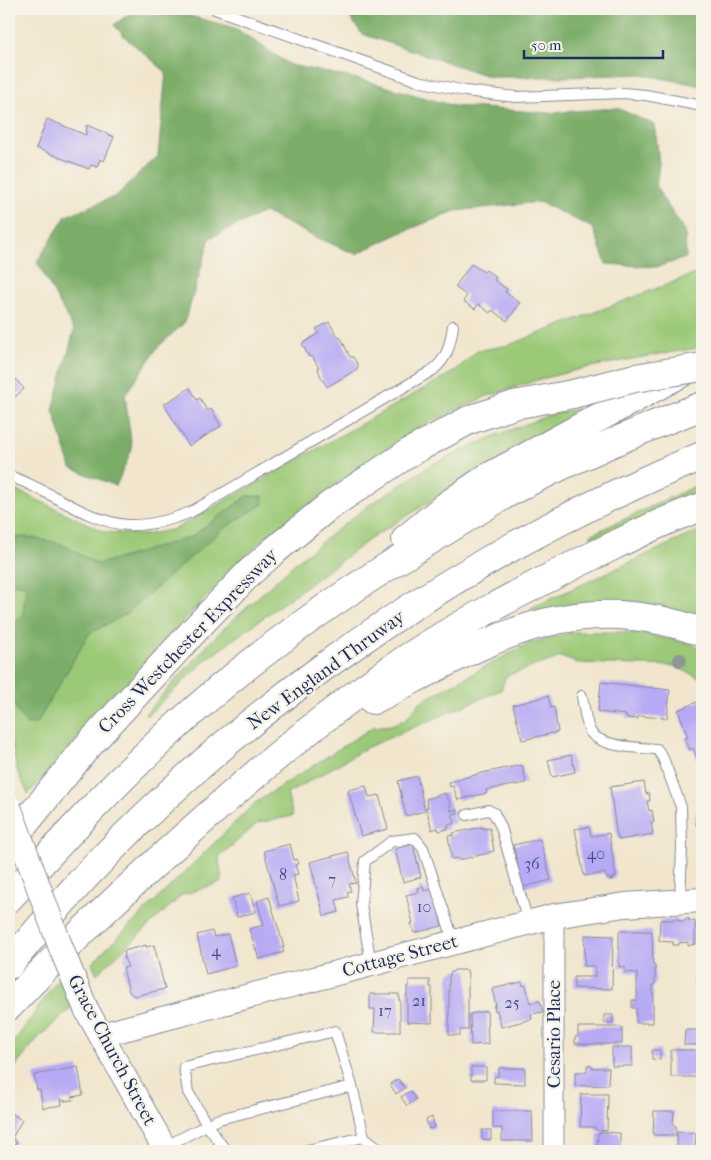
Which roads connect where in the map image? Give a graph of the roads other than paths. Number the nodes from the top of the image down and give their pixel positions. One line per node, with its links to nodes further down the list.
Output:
1 (215, 9): 2 (lane)
2 (702, 106)
3 (453, 326): 8 (lane)
4 (702, 363): 10 (highway)
5 (702, 367): 16 (highway, Cross Westchester Expressway, bridge)
6 (702, 406): 10 (highway)
7 (702, 456): 23 (highway, New England Thruway)
8 (9, 476)
9 (702, 507): 13 (highway)
10 (340, 598): 17 (highway)
11 (702, 632): 13 (highway)
12 (582, 696): 18 (lane)
13 (298, 738): 24 (highway)
14 (9, 807): 25 (street, Grace Church Street, bridge)
15 (466, 815): 20 (lane)
16 (9, 843)
17 (9, 898)
18 (691, 900): 19 (street, Cottage Street)
19 (554, 916): 20 (street, Cottage Street); 34 (street, Cesario Place)
20 (528, 922): 21 (street, Cottage Street)
21 (454, 942): 22 (street, Cottage Street); 22 (lane)
22 (371, 964): 25 (street, Cottage Street)
23 (9, 965)
24 (9, 1006)
25 (101, 1035): 29 (street, Grace Church Street)
26 (352, 1086): 27 (lane); 27 (lane); 28 (lane)
27 (207, 1125): 29 (lane); 30 (lane)
28 (364, 1137): 31 (lane); 32 (lane); 33 (lane)
29 (165, 1149)
30 (226, 1151)
31 (303, 1151)
32 (372, 1151)
33 (382, 1151)
34 (554, 1151)

